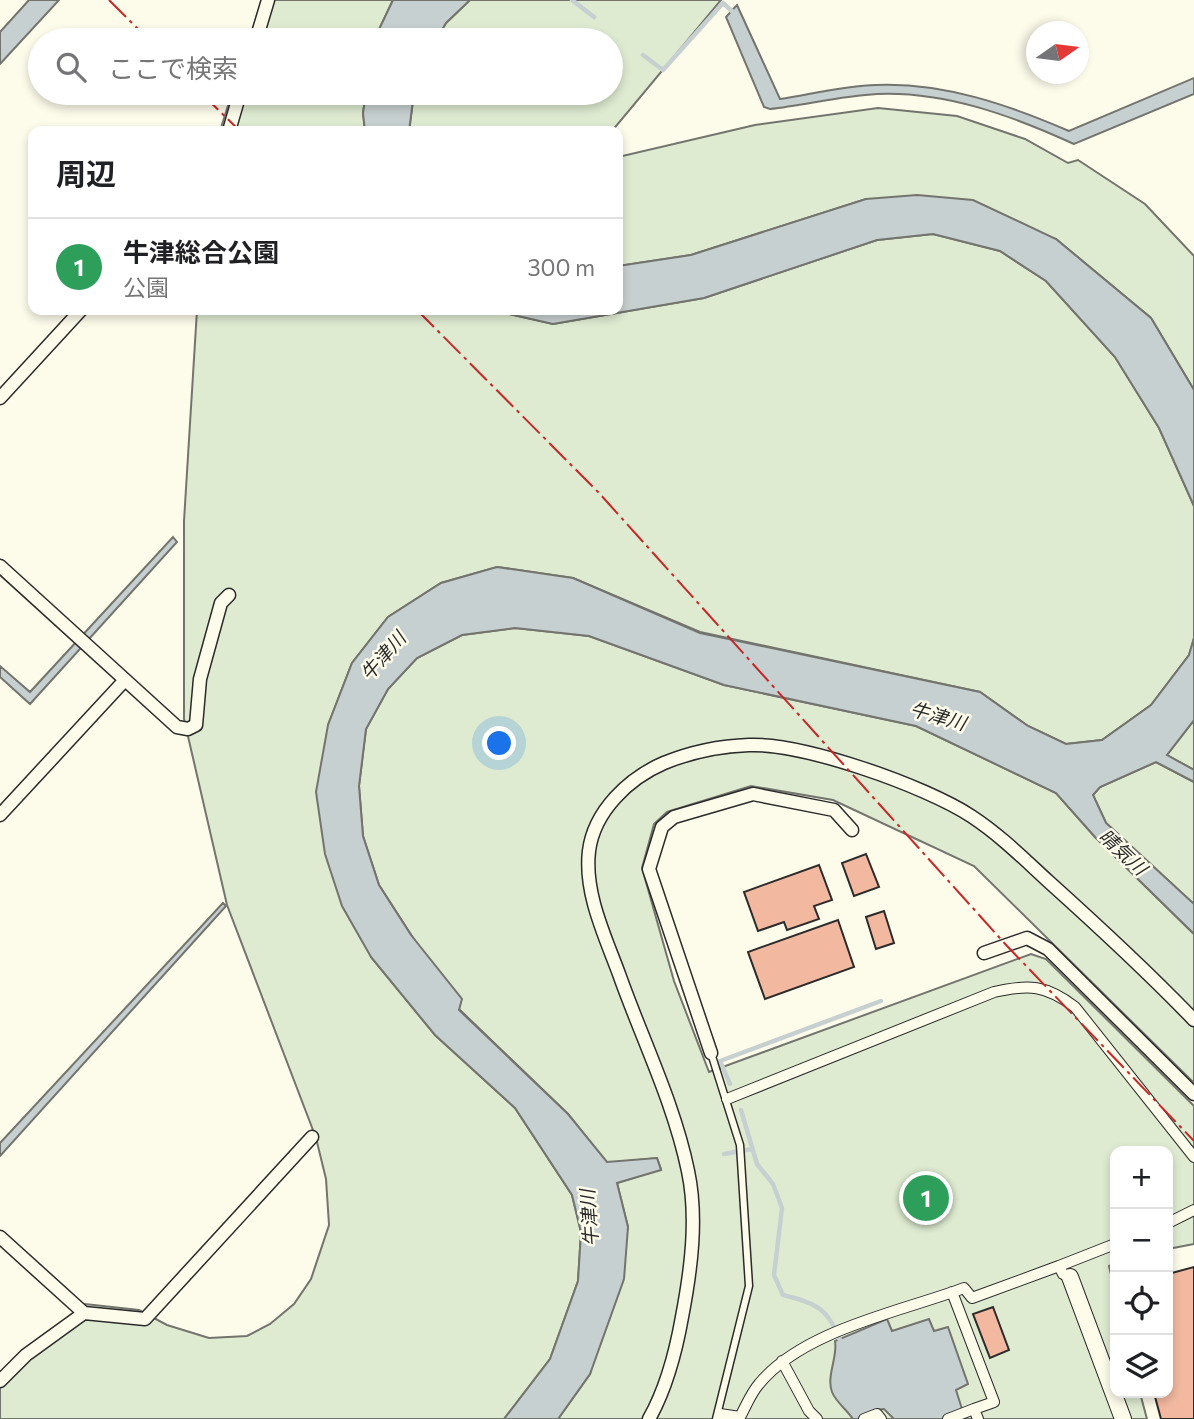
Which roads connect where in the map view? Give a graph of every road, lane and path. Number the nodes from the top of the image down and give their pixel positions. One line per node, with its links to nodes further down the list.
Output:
1 (268, 0): 2 (street)
2 (260, 28)
3 (237, 105): 4 (street)
4 (230, 126)
5 (76, 315): 6 (street)
6 (0, 398)
7 (0, 566): 9 (street)
8 (229, 595): 9 (street)
9 (124, 681): 10 (street)
10 (0, 815)
11 (852, 830): 14 (street)
12 (984, 953): 15 (street)
13 (1194, 1020): 31 (street)
14 (711, 1054): 16 (lane)
15 (1194, 1094)
16 (727, 1099): 18 (street); 29 (lane)
17 (312, 1137): 25 (street)
18 (1194, 1157)
19 (1194, 1210): 20 (street)
20 (1173, 1220)
21 (0, 1237): 25 (street)
22 (1110, 1247): 23 (street)
23 (1065, 1272): 24 (street); 35 (street)
24 (952, 1292): 26 (street); 28 (street)
25 (84, 1313): 27 (street)
26 (782, 1361): 29 (street); 32 (street)
27 (0, 1381)
28 (976, 1414): 34 (street)
29 (718, 1416)
30 (879, 1417): 33 (street)
31 (649, 1419)
32 (817, 1419)
33 (864, 1419)
34 (948, 1419)
35 (1124, 1419)

